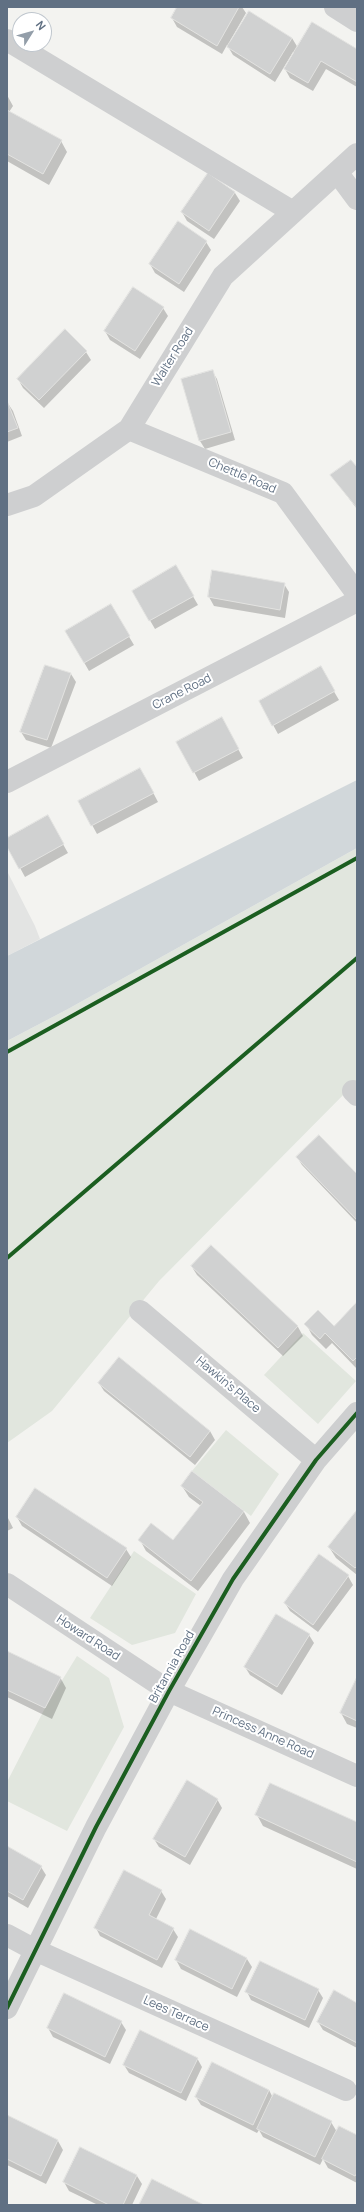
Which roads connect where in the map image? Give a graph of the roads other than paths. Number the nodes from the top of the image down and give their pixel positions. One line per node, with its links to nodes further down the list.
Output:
1 (335, 7): 2 (street)
2 (357, 21)
3 (7, 40): 7 (street)
4 (357, 154): 5 (street, Walter Road)
5 (330, 179): 6 (street); 7 (street, Walter Road)
6 (357, 199)
7 (293, 212): 8 (street, Walter Road)
8 (129, 428): 9 (street, Walter Road); 10 (street, Chettle Road)
9 (7, 505)
10 (357, 594)
11 (357, 601): 12 (street, Crane Road)
12 (7, 782)
13 (140, 1311): 15 (street, Hawkin's Place)
14 (357, 1413): 15 (street, Britannia Road)
15 (316, 1460): 17 (street, Britannia Road)
16 (7, 1584): 17 (street, Howard Road)
17 (169, 1691): 18 (street, Princess Anne Road); 20 (street, Britannia Road)
18 (357, 1776)
19 (7, 1935): 20 (street, Lees Terrace)
20 (36, 1950): 21 (street, Britannia Road); 22 (street, Lees Terrace)
21 (7, 2008)
22 (346, 2090)

